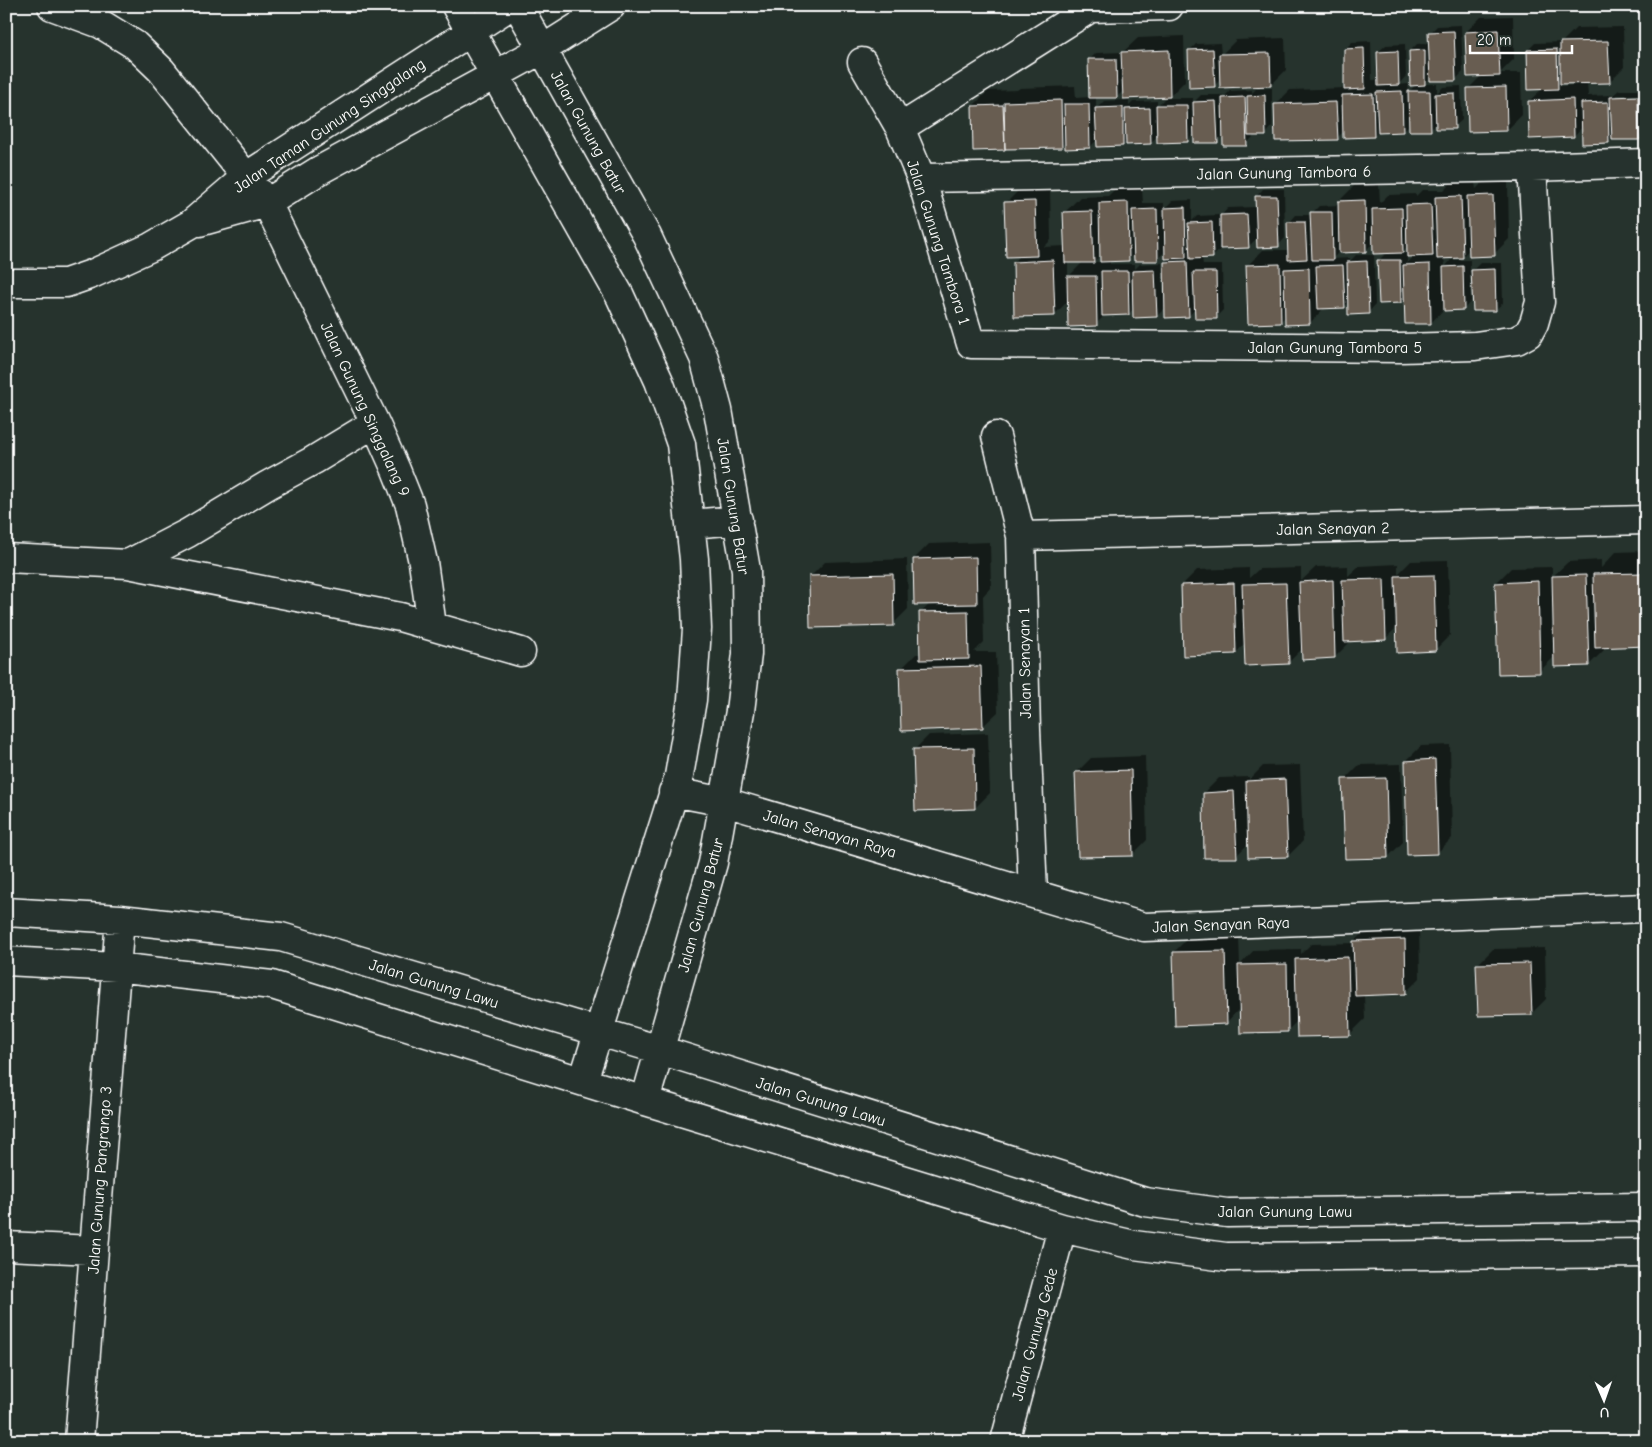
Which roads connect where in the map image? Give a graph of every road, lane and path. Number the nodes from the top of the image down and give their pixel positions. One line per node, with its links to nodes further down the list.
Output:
1 (52, 6): 15 (street, Jalan Gunung Singgalang 9)
2 (456, 6): 8 (street)
3 (510, 6): 8 (street, Jalan Taman Gunung Singgalang)
4 (518, 6): 9 (street, Jalan Gunung Batur)
5 (611, 6): 9 (street, Jalan Taman Gunung Singgalang)
6 (1169, 6): 7 (street)
7 (1092, 7): 12 (street)
8 (471, 30): 11 (street); 15 (street, Jalan Taman Gunung Singgalang)
9 (543, 49): 11 (street, Jalan Taman Gunung Singgalang); 25 (street, Jalan Gunung Batur)
10 (862, 62): 12 (street, Jalan Gunung Tambora 1)
11 (494, 74): 17 (street, Jalan Taman Gunung Singgalang); 27 (street)
12 (900, 128): 16 (street, Jalan Gunung Tambora 1)
13 (1646, 163): 14 (street, Jalan Gunung Tambora 6)
14 (1532, 167): 16 (street, Jalan Gunung Tambora 6); 22 (street, Jalan Gunung Tambora 5)
15 (247, 176): 17 (street, Jalan Gunung Singgalang 9); 18 (street, Jalan Taman Gunung Singgalang)
16 (921, 178): 22 (street, Jalan Gunung Tambora 1)
17 (267, 203): 18 (street, Jalan Taman Gunung Singgalang); 23 (street, Jalan Gunung Singgalang 9)
18 (191, 224): 21 (street, Jalan Taman Gunung Singgalang)
19 (6, 273): 21 (street)
20 (6, 283): 21 (street, Jalan Taman Gunung Singgalang)
21 (37, 284)
22 (971, 344)
23 (375, 423): 30 (street); 31 (street, Jalan Gunung Singgalang 9)
24 (996, 436): 28 (street, Jalan Senayan 1)
25 (738, 520): 27 (street); 34 (street, Jalan Gunung Batur)
26 (1646, 520): 28 (street, Jalan Senayan 2)
27 (690, 524): 33 (street)
28 (1021, 536): 35 (street, Jalan Senayan 1)
29 (6, 558): 30 (street)
30 (128, 564): 31 (street)
31 (432, 626): 32 (street)
32 (521, 652)
33 (673, 792): 34 (street, Jalan Senayan Raya); 41 (street)
34 (725, 802): 35 (street, Jalan Senayan Raya); 42 (street, Jalan Gunung Batur)
35 (1033, 893): 36 (street, Jalan Senayan Raya)
36 (1646, 908)
37 (6, 912): 38 (street, Jalan Gunung Lawu)
38 (120, 919): 40 (street, Jalan Gunung Pangrango 3); 41 (street, Jalan Gunung Lawu)
39 (6, 960): 40 (street)
40 (116, 967): 43 (street); 48 (street, Jalan Gunung Pangrango 3)
41 (598, 1032): 42 (street, Jalan Gunung Lawu); 43 (street)
42 (660, 1050): 44 (street, Jalan Gunung Batur); 45 (street, Jalan Gunung Lawu)
43 (583, 1081): 44 (street)
44 (645, 1101): 46 (street)
45 (1646, 1207)
46 (1062, 1228): 49 (street); 51 (street, Jalan Gunung Gede)
47 (6, 1246): 48 (street)
48 (94, 1250): 50 (street, Jalan Gunung Pangrango 3)
49 (1646, 1253)
50 (79, 1441)
51 (1005, 1441)

